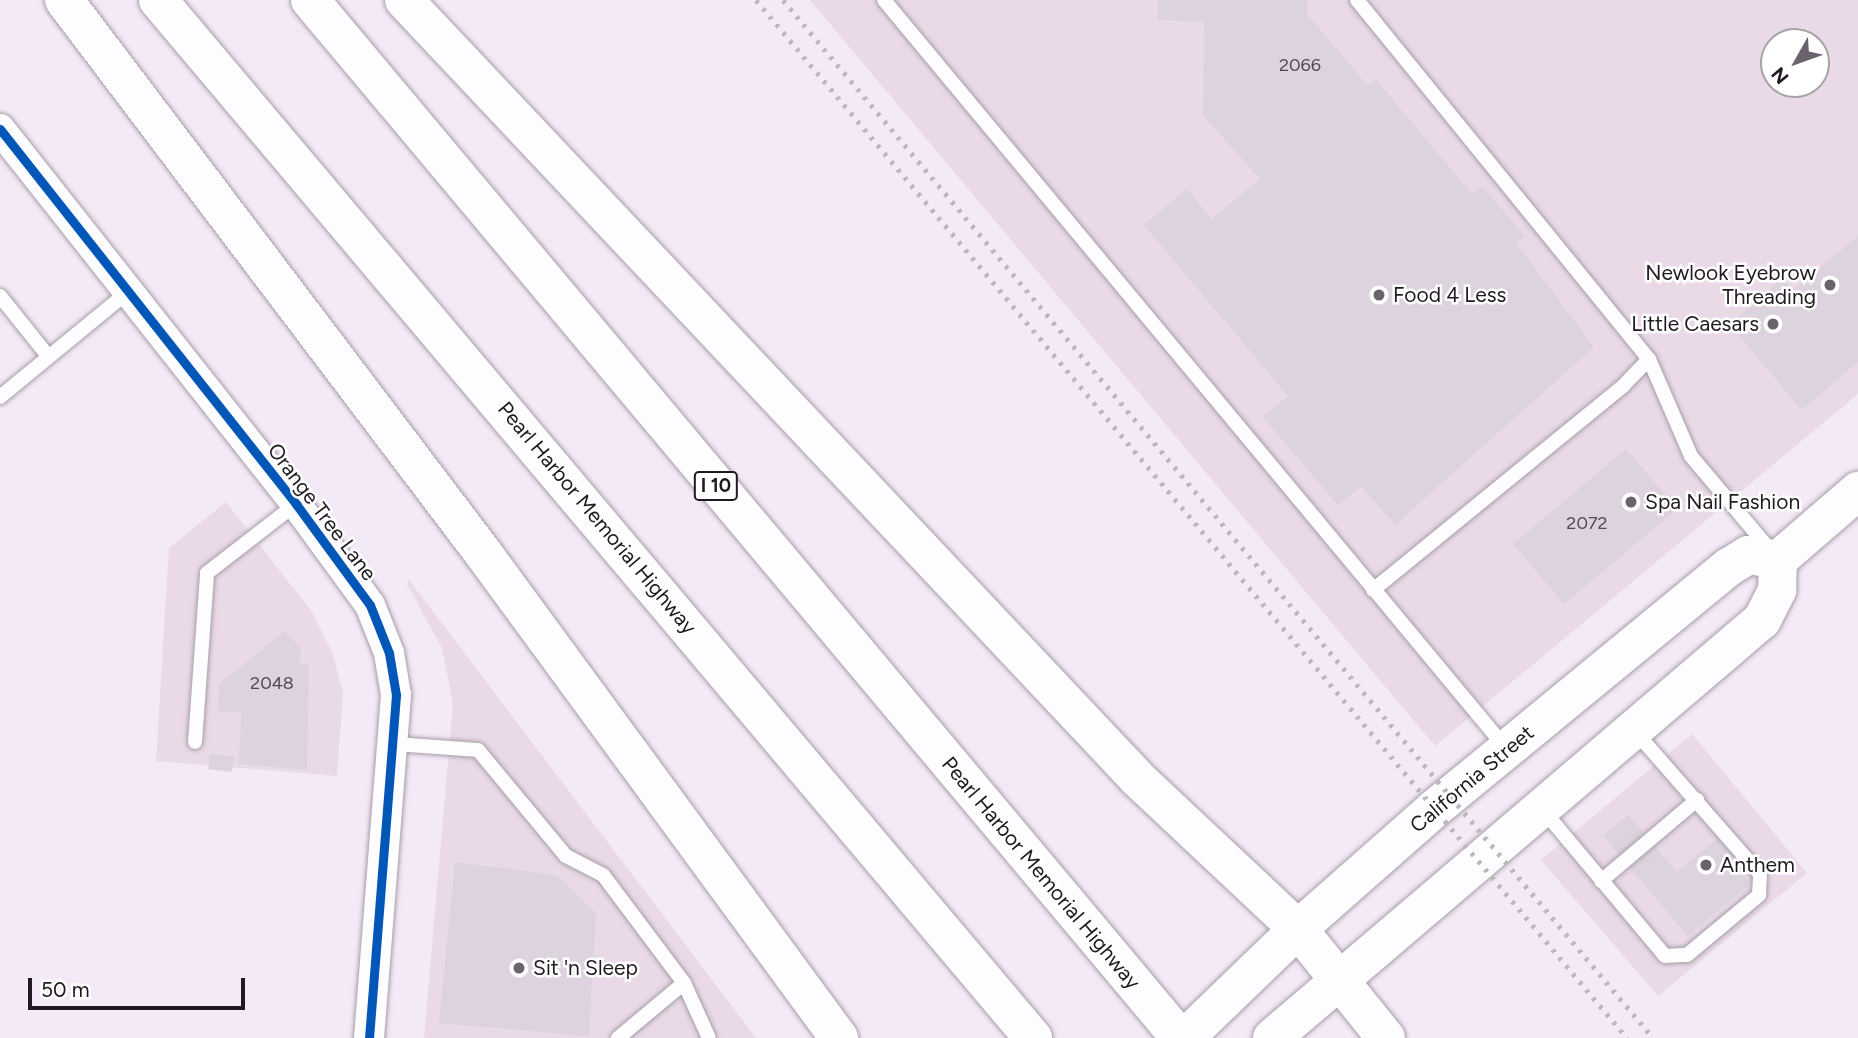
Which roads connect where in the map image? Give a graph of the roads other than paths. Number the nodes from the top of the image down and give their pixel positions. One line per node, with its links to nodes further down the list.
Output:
1 (64, 0): 30 (main road)
2 (158, 0): 31 (main road, Pearl Harbor Memorial Highway)
3 (310, 0): 32 (main road, Pearl Harbor Memorial Highway / I 10)
4 (404, 0): 24 (main road)
5 (884, 0): 16 (lane)
6 (1357, 0): 11 (lane)
7 (0, 129): 8 (street, Orange Tree Lane)
8 (128, 292): 10 (lane); 14 (street, Orange Tree Lane)
9 (0, 296): 10 (lane)
10 (48, 356): 12 (lane)
11 (1649, 359): 15 (lane); 16 (lane)
12 (0, 397)
13 (1858, 491): 15 (main road)
14 (296, 504): 18 (lane); 19 (street, Orange Tree Lane)
15 (1779, 560): 17 (main road); 20 (main road, California Street)
16 (1373, 590): 20 (lane)
17 (1633, 729): 21 (lane); 22 (main road)
18 (195, 742)
19 (394, 744): 26 (lane); 27 (street, Orange Tree Lane)
20 (1506, 749): 24 (main road, California Street)
21 (1697, 800): 23 (lane); 23 (lane)
22 (1540, 806): 23 (lane); 25 (main road)
23 (1601, 881)
24 (1298, 929): 25 (main road); 32 (main road, California Street)
25 (1340, 979): 33 (main road); 34 (main road)
26 (684, 983): 28 (lane); 29 (lane)
27 (369, 1038)
28 (618, 1038)
29 (709, 1038)
30 (839, 1038)
31 (1033, 1038)
32 (1182, 1038)
33 (1272, 1038)
34 (1386, 1038)

